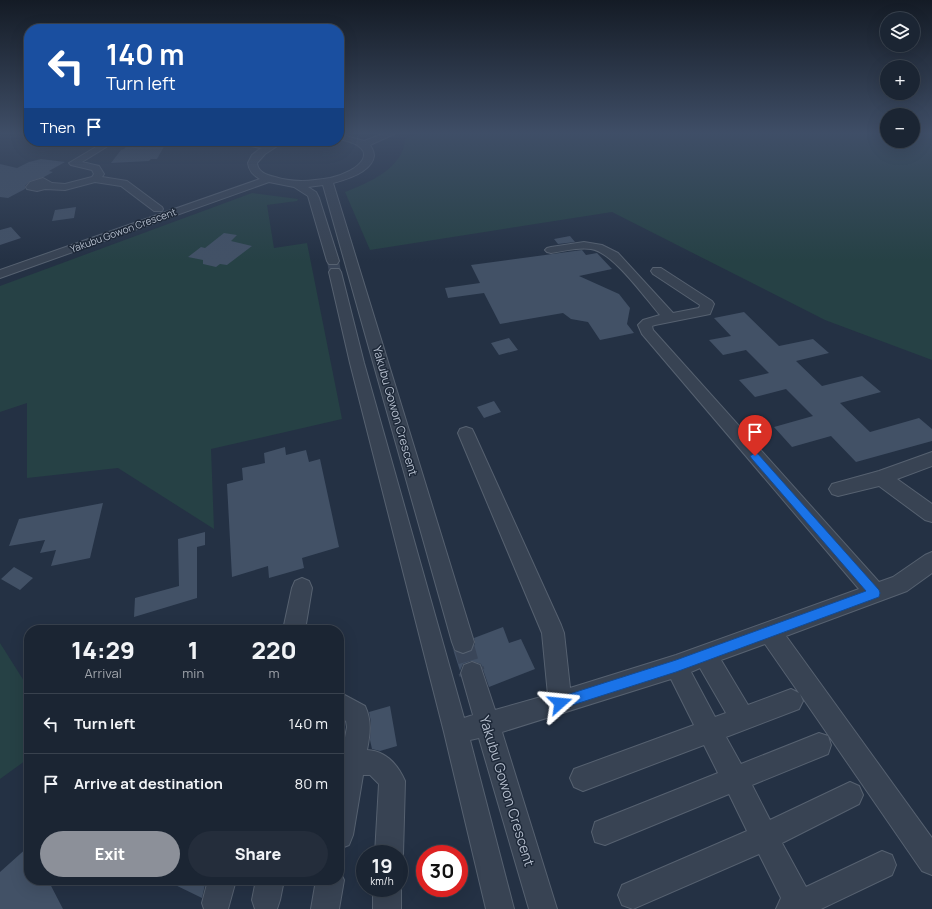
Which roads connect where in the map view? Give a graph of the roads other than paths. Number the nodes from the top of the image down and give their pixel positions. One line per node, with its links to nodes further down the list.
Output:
1 (97, 176): 6 (street)
2 (248, 176): 10 (street, Yakubu Gowon Crescent)
3 (264, 176): 5 (street)
4 (341, 176): 7 (street)
5 (268, 179): 8 (street); 14 (street, Yakubu Gowon Crescent)
6 (95, 180): 9 (street); 10 (street)
7 (327, 181): 8 (street); 26 (street, Yakubu Gowon Crescent)
8 (297, 184): 36 (street)
9 (46, 186)
10 (158, 209): 12 (street, Yakubu Gowon Crescent)
11 (551, 250): 15 (street)
12 (0, 265)
13 (656, 271): 15 (street)
14 (0, 274)
15 (666, 318): 23 (street)
16 (466, 433): 31 (street)
17 (932, 459): 18 (street)
18 (881, 478): 19 (street); 20 (street)
19 (838, 489)
20 (932, 514)
21 (932, 561): 23 (street)
22 (302, 588): 24 (street)
23 (875, 593): 25 (street)
24 (295, 625)
25 (770, 632): 27 (street); 46 (street)
26 (463, 642)
27 (704, 655): 28 (street); 33 (street)
28 (676, 666): 31 (street); 35 (street)
29 (472, 673): 34 (street, Yakubu Gowon Crescent)
30 (791, 702): 33 (street)
31 (560, 703): 34 (street)
32 (344, 707): 38 (street)
33 (743, 719): 35 (street)
34 (487, 724): 36 (street); 55 (street, Yakubu Gowon Crescent)
35 (710, 731): 39 (street); 40 (street)
36 (456, 732): 54 (street)
37 (820, 745): 40 (street)
38 (346, 761): 41 (street); 45 (street)
39 (583, 778)
40 (736, 780): 43 (street); 44 (street)
41 (344, 782)
42 (850, 795): 44 (street)
43 (605, 832)
44 (766, 837): 49 (street); 51 (street)
45 (389, 845)
46 (932, 861)
47 (882, 865): 51 (street)
48 (329, 885): 52 (street)
49 (632, 895)
50 (387, 897): 53 (street)
51 (798, 907)
52 (325, 909)
53 (386, 909)
54 (500, 909)
55 (543, 909)

